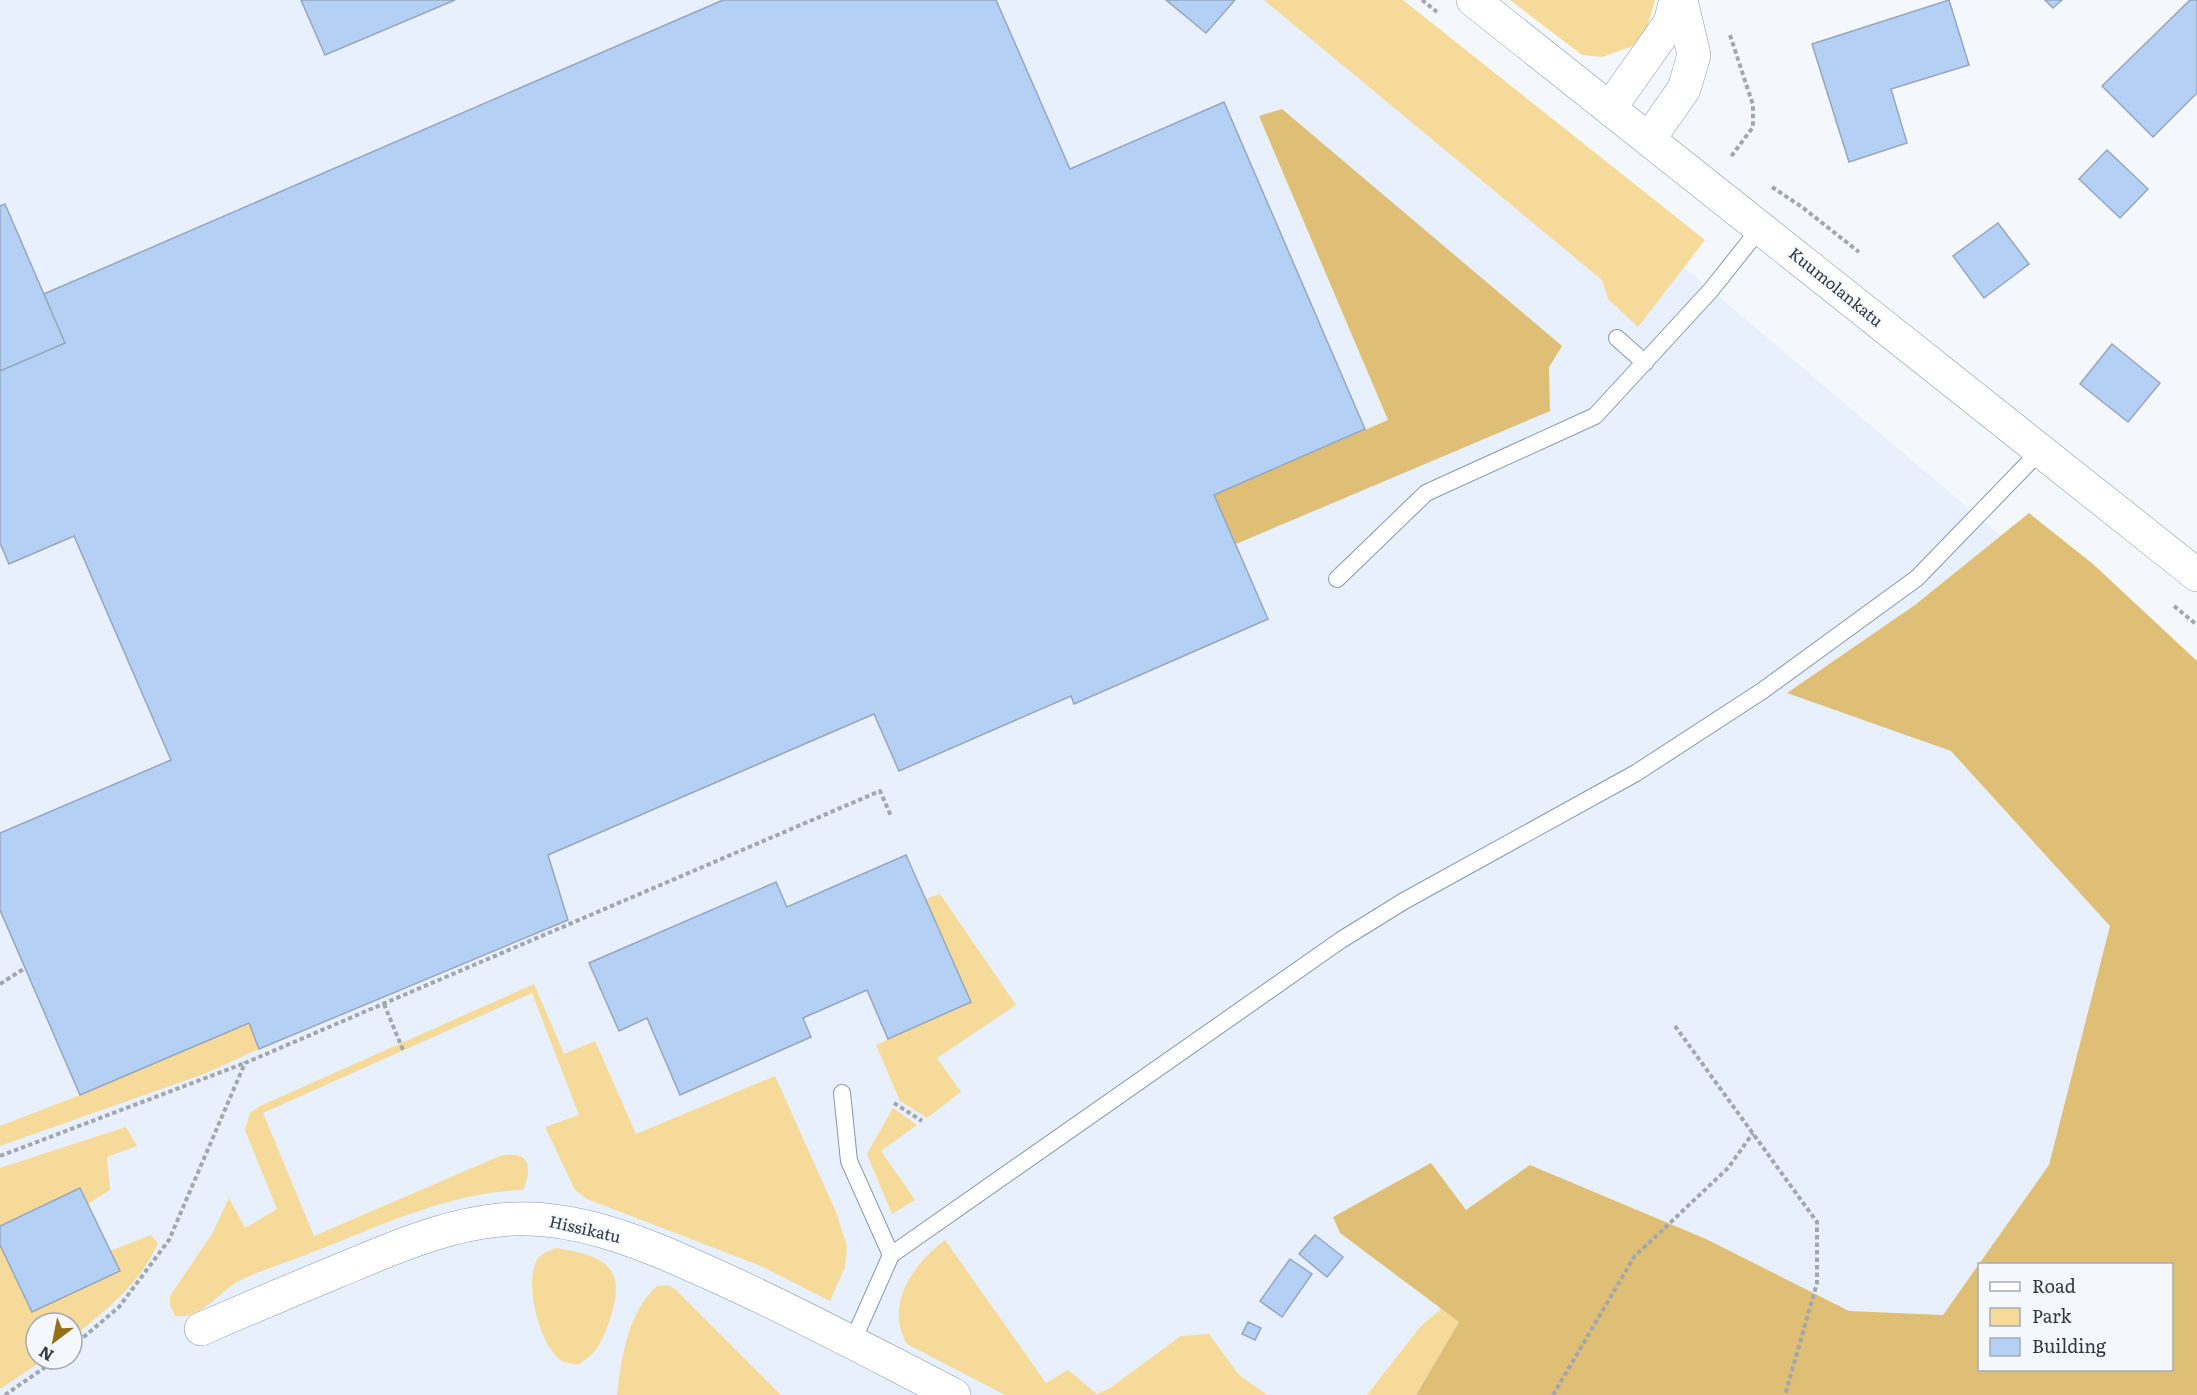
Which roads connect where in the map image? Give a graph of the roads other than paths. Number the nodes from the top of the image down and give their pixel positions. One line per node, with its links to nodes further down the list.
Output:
1 (1473, 0): 4 (street, Kuumolankatu)
2 (1676, 0): 4 (street)
3 (1681, 0): 5 (street)
4 (1610, 108): 5 (street, Kuumolankatu)
5 (1649, 139): 6 (street, Kuumolankatu)
6 (1761, 227): 8 (lane); 9 (street, Kuumolankatu)
7 (1617, 338): 8 (lane)
8 (1645, 363): 11 (lane)
9 (2041, 450): 10 (street, Kuumolankatu); 13 (lane)
10 (2197, 575)
11 (1337, 579)
12 (843, 1093): 13 (lane)
13 (891, 1255): 15 (lane)
14 (201, 1329): 15 (street, Hissikatu)
15 (852, 1343): 16 (street, Hissikatu)
16 (954, 1395)

